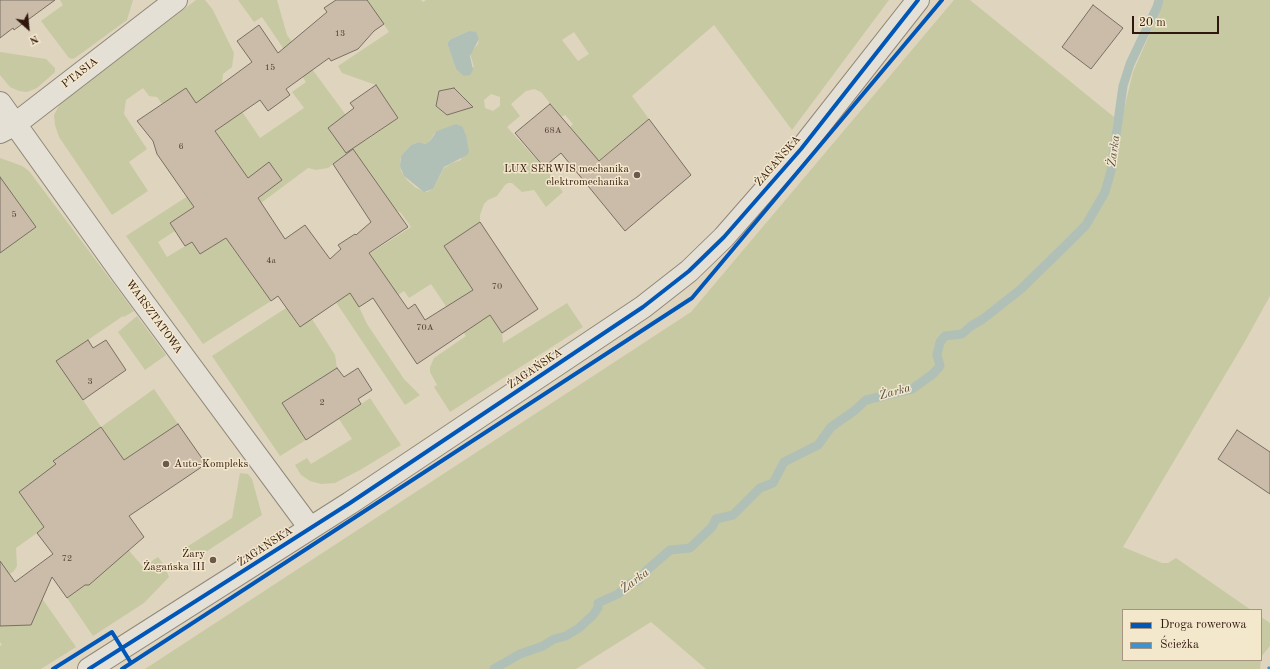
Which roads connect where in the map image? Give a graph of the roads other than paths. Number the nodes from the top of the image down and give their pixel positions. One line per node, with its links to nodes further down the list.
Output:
1 (918, 0): 5 (street, ŻAGAŃSKA)
2 (162, 4): 4 (street, PTASIA)
3 (0, 104): 4 (street, WARSZTATOWA)
4 (7, 129): 5 (street, WARSZTATOWA)
5 (310, 528): 6 (street, ŻAGAŃSKA)
6 (89, 669)

